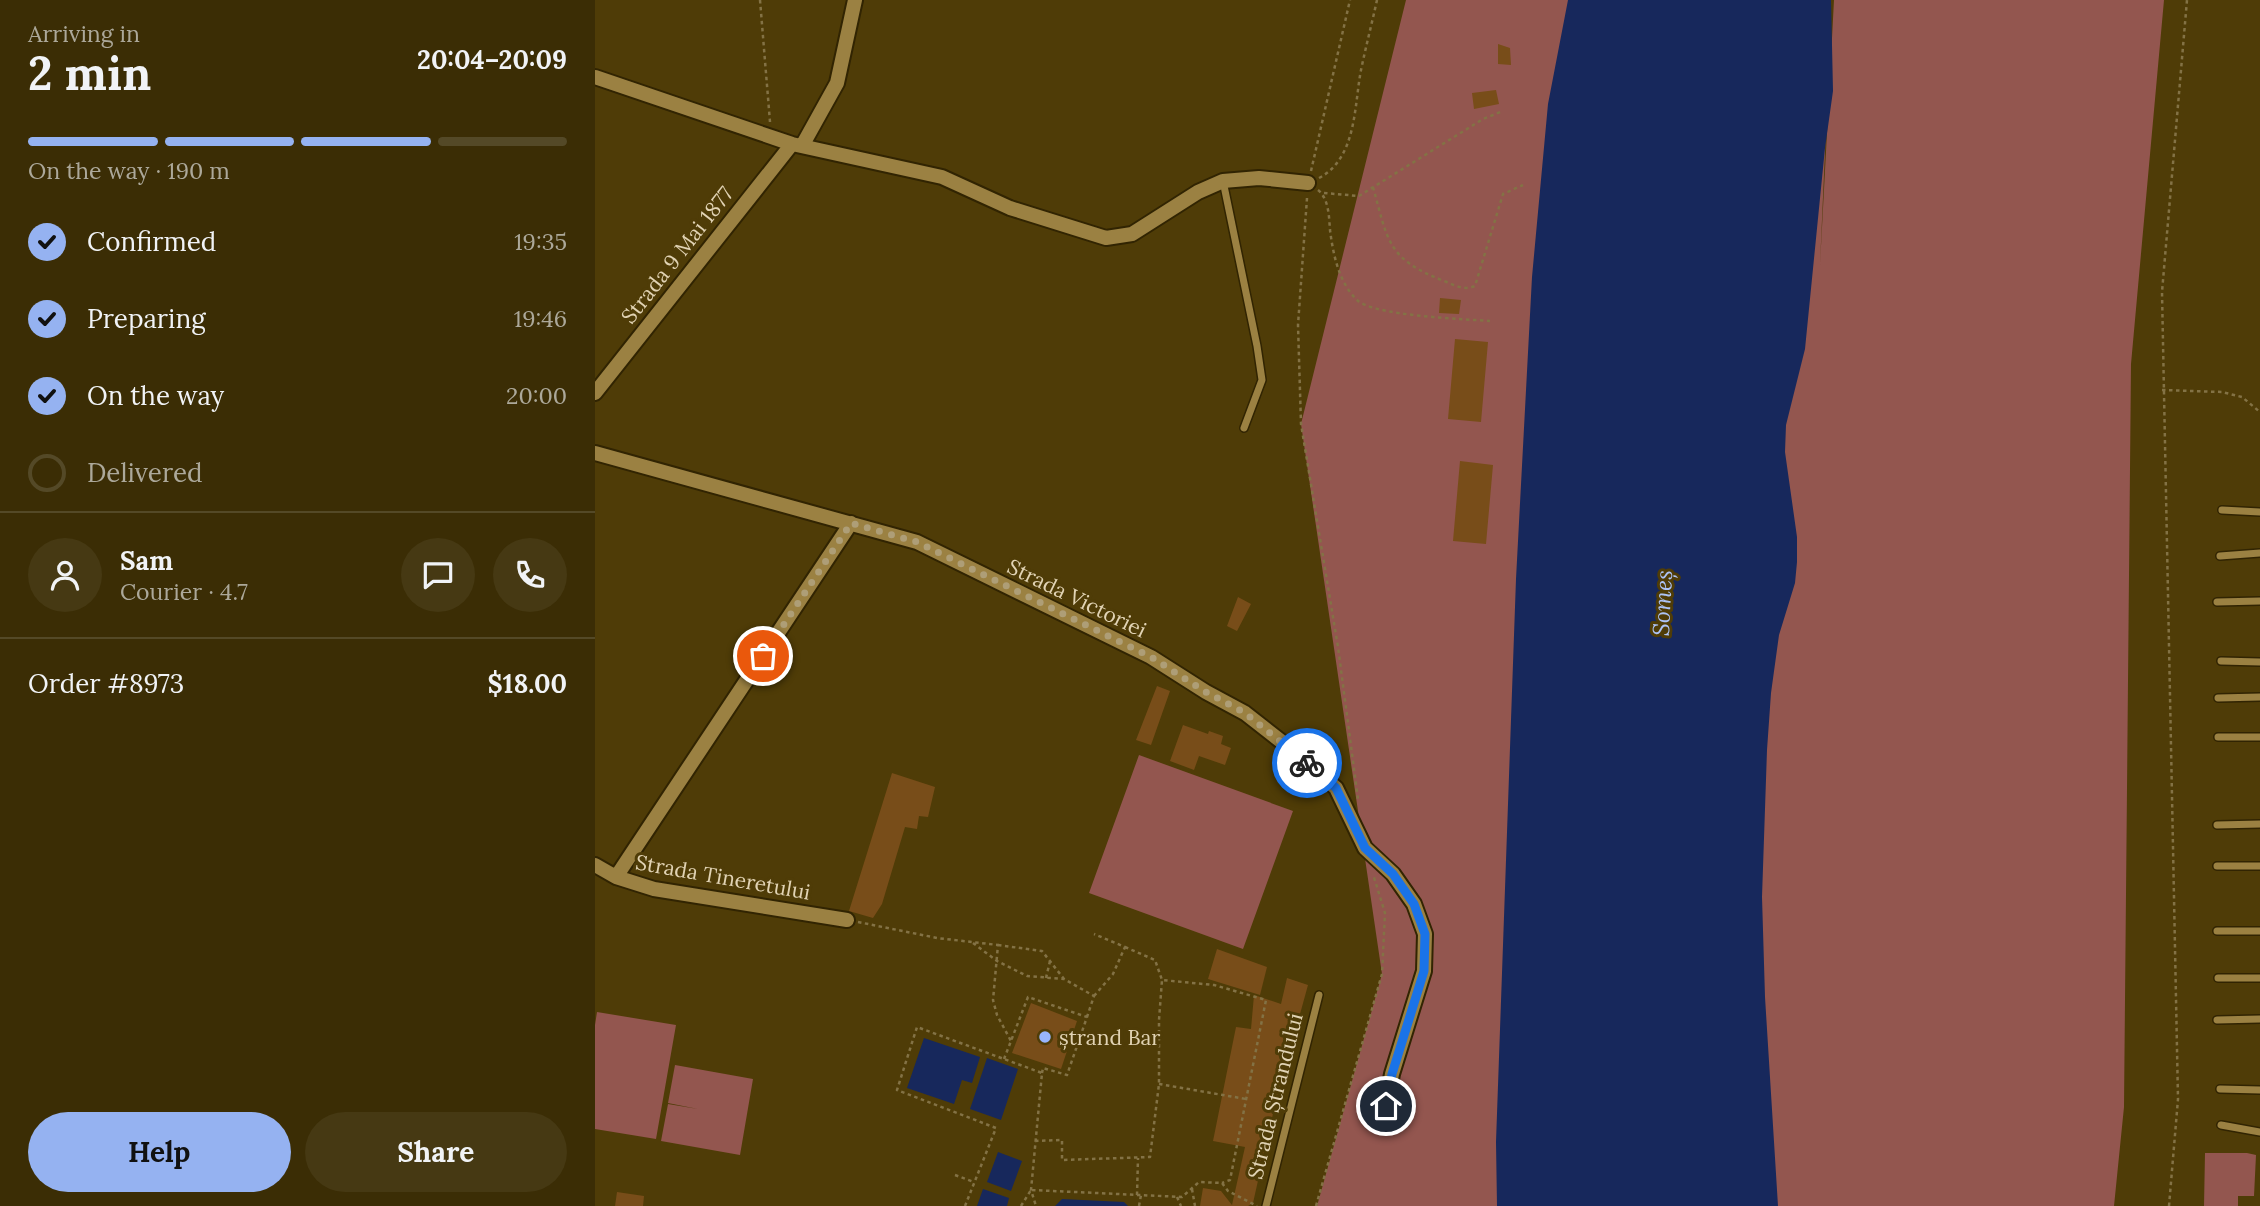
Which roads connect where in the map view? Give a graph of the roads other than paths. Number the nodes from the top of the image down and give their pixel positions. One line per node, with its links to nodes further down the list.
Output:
1 (855, 0): 3 (street, Strada 9 Mai 1877)
2 (595, 77): 3 (street)
3 (797, 145): 4 (street); 6 (street, Strada 9 Mai 1877)
4 (1223, 181): 5 (street); 7 (lane)
5 (1308, 183)
6 (595, 393)
7 (1244, 428)
8 (595, 453): 11 (street, Strada Victoriei)
9 (2222, 510): 10 (lane)
10 (2260, 512)
11 (851, 523): 27 (street); 38 (street, Strada Victoriei)
12 (2260, 553): 13 (lane)
13 (2220, 556)
14 (2260, 601): 15 (lane)
15 (2217, 602)
16 (2221, 661): 17 (lane)
17 (2260, 662)
18 (2260, 697): 19 (lane)
19 (2218, 698)
20 (2218, 737): 21 (lane)
21 (2260, 737)
22 (2260, 824): 23 (lane)
23 (2217, 825)
24 (595, 865): 27 (street, Strada Tineretului)
25 (2217, 866): 26 (lane)
26 (2260, 866)
27 (616, 877): 28 (street, Strada Tineretului)
28 (847, 920)
29 (2217, 931): 30 (lane)
30 (2260, 931)
31 (2218, 978): 32 (lane)
32 (2260, 978)
33 (1319, 995): 41 (lane, Strada Ștrandului)
34 (2260, 1019): 35 (lane)
35 (2217, 1020)
36 (2220, 1089): 37 (lane)
37 (2260, 1090)
38 (1386, 1106)
39 (2221, 1125): 40 (lane)
40 (2260, 1132)
41 (1266, 1206)

